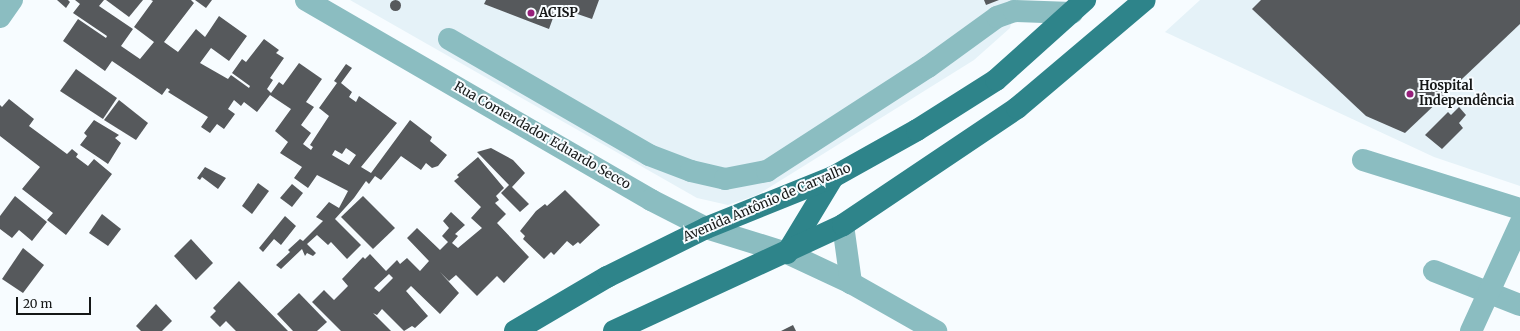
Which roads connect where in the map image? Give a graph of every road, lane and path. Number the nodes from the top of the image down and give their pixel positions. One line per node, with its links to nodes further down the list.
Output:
1 (12, 0): 5 (street)
2 (306, 0): 12 (street, Rua Comendador Eduardo Secco)
3 (1145, 0): 11 (main road)
4 (1078, 6): 6 (street); 8 (main road, Avenida Antônio de Carvalho)
5 (0, 16)
6 (449, 39)
7 (1363, 160): 9 (street)
8 (833, 177): 12 (main road, Avenida Antônio de Carvalho); 13 (main road)
9 (1520, 209)
10 (1520, 224): 16 (street)
11 (843, 225): 13 (main road); 15 (street)
12 (706, 228): 13 (street, Rua Comendador Eduardo Secco); 18 (main road, Avenida Antônio de Carvalho)
13 (787, 253): 15 (street, Rua Comendador Eduardo Secco); 19 (main road)
14 (1434, 271): 16 (street)
15 (851, 282): 20 (street, Rua Comendador Eduardo Secco)
16 (1488, 293): 17 (street); 21 (street)
17 (1520, 305)
18 (515, 331)
19 (614, 331)
20 (936, 331)
21 (1471, 331)

